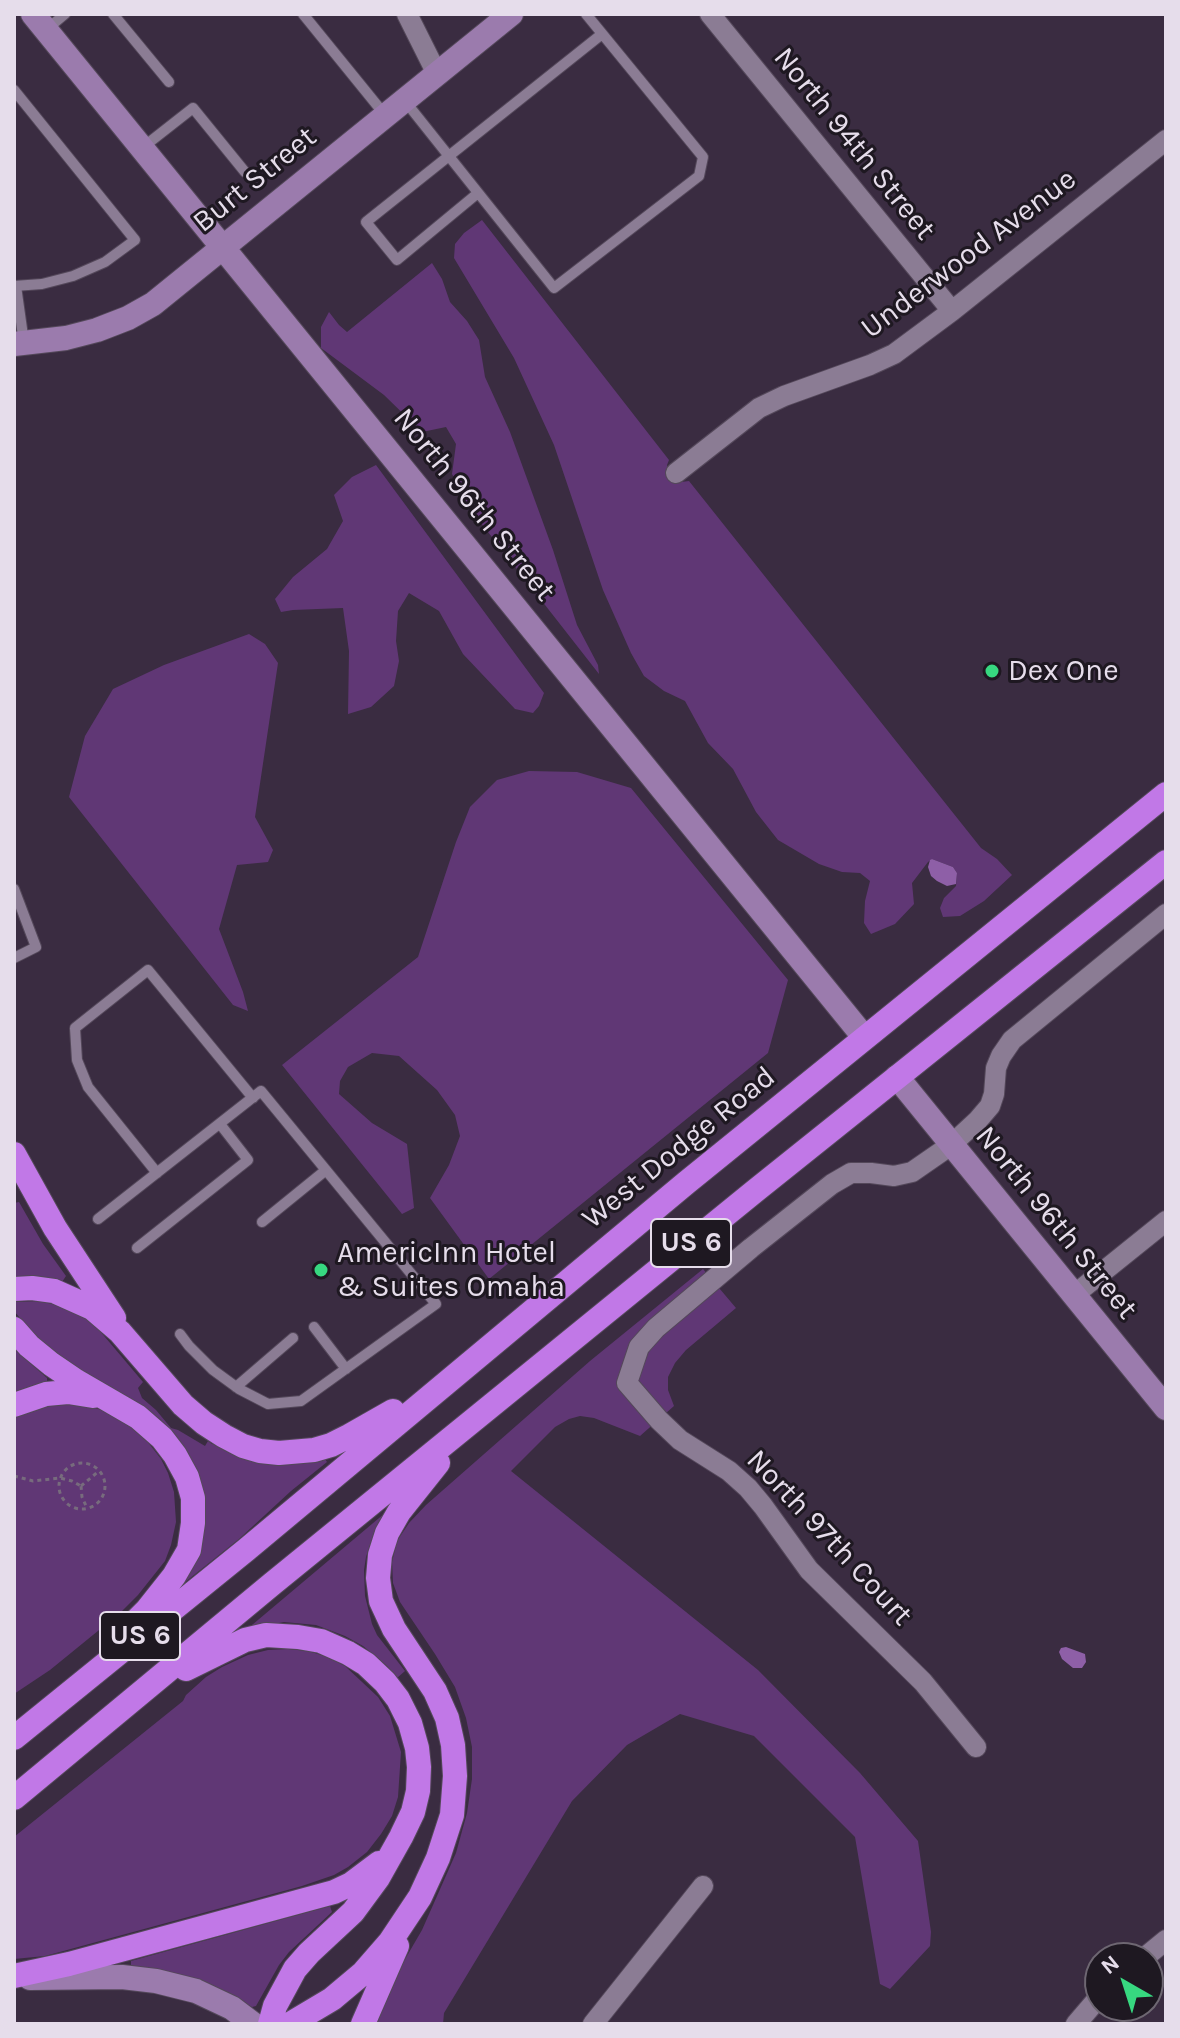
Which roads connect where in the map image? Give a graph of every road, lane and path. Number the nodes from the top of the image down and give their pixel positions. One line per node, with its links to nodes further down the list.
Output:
1 (65, 14): 8 (lane)
2 (113, 14): 11 (lane)
3 (303, 14): 14 (lane)
4 (407, 14): 10 (street)
5 (511, 14): 10 (street, Burt Street)
6 (586, 14): 9 (lane)
7 (710, 14): 22 (street, North 94th Street)
8 (39, 22): 16 (street, North 96th Street)
9 (602, 34): 17 (lane); 19 (lane)
10 (437, 74): 13 (street, Burt Street)
11 (169, 82)
12 (14, 90): 21 (lane)
13 (404, 100): 14 (street, Burt Street); 17 (lane)
14 (385, 116): 20 (street, Burt Street)
15 (1166, 140): 22 (street, Underwood Avenue)
16 (142, 148): 18 (lane); 20 (street, North 96th Street)
17 (448, 156): 19 (lane); 19 (lane)
18 (245, 172)
19 (478, 193)
20 (223, 246): 23 (street, Burt Street); 30 (street, North 96th Street)
21 (15, 286): 23 (lane)
22 (952, 311): 24 (street, Underwood Avenue)
23 (19, 344)
24 (676, 473)
25 (1166, 794): 30 (highway, West Dodge Road / US 6)
26 (1166, 862): 31 (highway, US 6)
27 (14, 889): 29 (lane)
28 (1166, 914): 34 (street)
29 (14, 958)
30 (864, 1037): 50 (highway, West Dodge Road / US 6)
31 (897, 1077): 34 (street, North 96th Street); 55 (highway, US 6)
32 (253, 1098): 33 (lane); 36 (lane); 37 (lane)
33 (220, 1124): 37 (lane); 41 (lane)
34 (951, 1145): 43 (street, North 96th Street); 64 (street, North 97th Court)
35 (14, 1154): 48 (highway)
36 (326, 1170): 40 (lane); 49 (lane)
37 (157, 1173): 38 (lane)
38 (98, 1219)
39 (1166, 1221): 43 (street)
40 (262, 1222)
41 (137, 1248)
42 (14, 1289): 48 (highway)
43 (1074, 1295): 54 (street, North 96th Street)
44 (314, 1327): 49 (lane)
45 (14, 1329): 52 (highway)
46 (180, 1334): 51 (lane)
47 (293, 1338): 51 (lane)
48 (143, 1359): 50 (highway)
49 (346, 1369): 51 (lane)
50 (456, 1373): 62 (highway, West Dodge Road / US 6)
51 (236, 1387)
52 (111, 1401): 53 (highway); 62 (highway)
53 (14, 1405)
54 (1166, 1408)
55 (485, 1411): 61 (highway, US 6); 68 (highway)
56 (99, 1471): 58 (path); 59 (path); 60 (path)
57 (14, 1476): 58 (path)
58 (60, 1478): 59 (path); 60 (path)
59 (81, 1486): 60 (path)
60 (87, 1508)
61 (149, 1687): 65 (highway, US 6); 66 (highway)
62 (34, 1721): 63 (highway, West Dodge Road / US 6)
63 (14, 1738)
64 (976, 1747)
65 (14, 1798)
66 (401, 1837): 69 (highway); 71 (highway)
67 (703, 1886): 74 (street)
68 (420, 1897): 72 (highway); 73 (highway)
69 (14, 1977): 70 (street)
70 (253, 2024)
71 (270, 2024)
72 (290, 2024)
73 (363, 2024)
74 (593, 2024)

